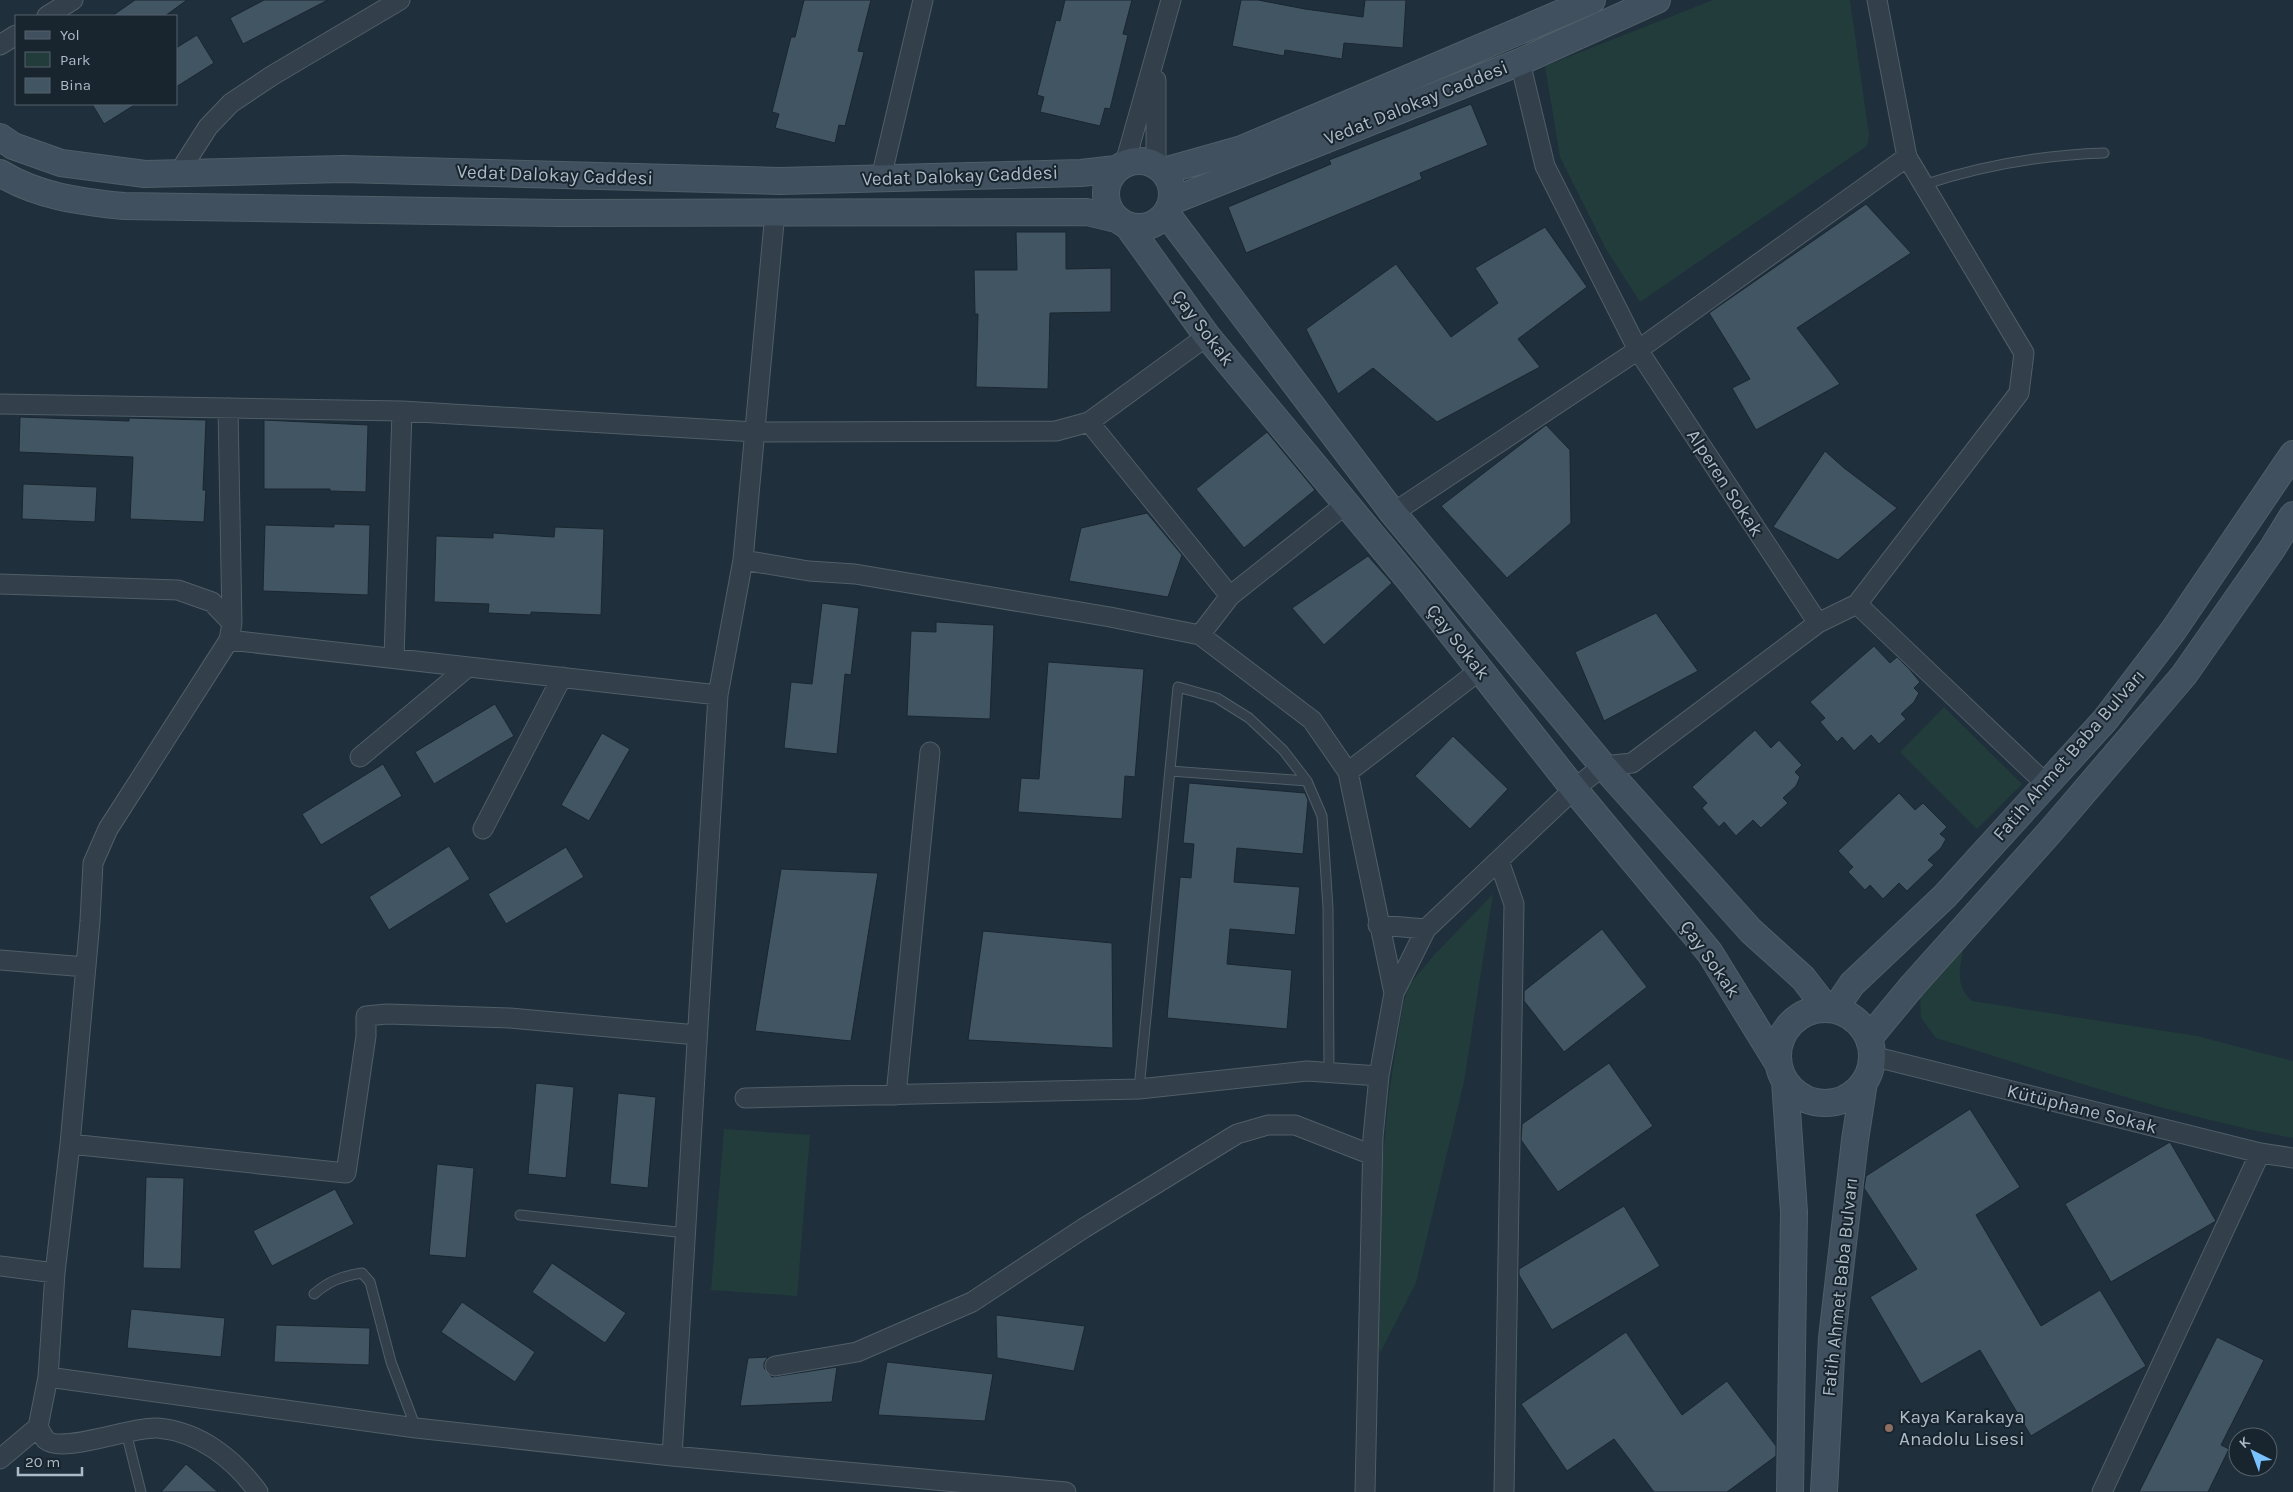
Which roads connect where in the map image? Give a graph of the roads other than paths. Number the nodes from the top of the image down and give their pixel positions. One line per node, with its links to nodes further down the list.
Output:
1 (74, 0): 9 (street)
2 (400, 0): 20 (street)
3 (923, 0): 21 (street)
4 (1172, 0): 12 (street)
5 (1592, 0): 8 (main road, Vedat Dalokay Caddesi)
6 (1657, 0): 13 (main road, Vedat Dalokay Caddesi)
7 (1877, 0): 16 (street)
8 (1548, 9): 18 (main road, Vedat Dalokay Caddesi)
9 (49, 15)
10 (15, 36): 11 (street)
11 (0, 46)
12 (1156, 59): 17 (street); 18 (street)
13 (1520, 62): 23 (main road, Vedat Dalokay Caddesi); 27 (street, Alperen Sokak)
14 (0, 137): 20 (main road, Vedat Dalokay Caddesi)
15 (2104, 154): 22 (lane)
16 (1906, 157): 22 (street); 27 (street)
17 (1121, 166): 18 (main road); 21 (main road, Vedat Dalokay Caddesi); 25 (main road)
18 (1160, 168): 23 (main road)
19 (0, 173): 24 (main road)
20 (178, 174): 21 (main road, Vedat Dalokay Caddesi)
21 (881, 178)
22 (1923, 185): 40 (street)
23 (1169, 207): 25 (main road); 35 (main road, Çay Sokak)
24 (775, 212): 25 (main road); 32 (street)
25 (1122, 222): 26 (main road, Çay Sokak)
26 (1207, 336): 31 (street); 34 (main road, Çay Sokak)
27 (1638, 350): 35 (street); 41 (street, Alperen Sokak)
28 (0, 404): 29 (street)
29 (228, 408): 30 (street); 42 (street)
30 (402, 411): 32 (street); 44 (street)
31 (1089, 422): 32 (street); 39 (street)
32 (754, 432): 37 (street)
33 (2293, 454): 55 (main road, Fatih Ahmet Baba Bulvarı)
34 (1346, 504): 39 (street); 46 (main road, Çay Sokak)
35 (1393, 513): 51 (main road, Çay Sokak)
36 (2293, 515): 66 (main road, Fatih Ahmet Baba Bulvarı)
37 (743, 560): 43 (street); 48 (street)
38 (0, 584): 42 (street)
39 (1230, 596): 43 (street)
40 (1857, 604): 41 (street); 55 (street)
41 (1818, 623): 51 (street)
42 (230, 632): 44 (street); 62 (street)
43 (1200, 635): 53 (street)
44 (394, 658): 45 (street)
45 (468, 667): 47 (street); 50 (street)
46 (1480, 670): 53 (street); 56 (main road, Çay Sokak)
47 (562, 677): 48 (street); 57 (street)
48 (718, 695): 65 (street)
49 (930, 752): 72 (street)
50 (360, 757)
51 (1603, 766): 56 (street); 64 (main road, Çay Sokak)
52 (1170, 771): 54 (lane); 54 (lane); 71 (lane)
53 (1348, 772): 59 (street)
54 (1307, 781): 67 (lane)
55 (2046, 784): 64 (main road, Fatih Ahmet Baba Bulvarı)
56 (1574, 789): 58 (street); 68 (main road, Çay Sokak)
57 (483, 829)
58 (1499, 861): 60 (street); 94 (street)
59 (1378, 925): 60 (street); 63 (street)
60 (1426, 929): 63 (street)
61 (0, 960): 62 (street)
62 (86, 967): 74 (street)
63 (1394, 993): 69 (street)
64 (1831, 1009): 66 (main road); 68 (main road)
65 (697, 1035): 74 (street); 79 (street)
66 (1871, 1047): 70 (main road); 75 (street, Kütüphane Sokak)
67 (1329, 1072): 69 (street); 71 (street)
68 (1782, 1073): 70 (main road); 95 (main road, Fatih Ahmet Baba Bulvarı)
69 (1379, 1076): 76 (street)
70 (1864, 1082): 96 (main road, Fatih Ahmet Baba Bulvarı)
71 (1139, 1090): 72 (street)
72 (896, 1095): 73 (street)
73 (745, 1098)
74 (70, 1144): 81 (street)
75 (2260, 1153): 77 (street, Kütüphane Sokak); 97 (street)
76 (1372, 1155): 83 (street); 93 (street)
77 (2293, 1158)
78 (520, 1215): 79 (lane)
79 (686, 1233): 88 (street)
80 (0, 1266): 81 (street)
81 (55, 1273): 84 (street)
82 (314, 1294): 86 (lane)
83 (775, 1366)
84 (48, 1377): 85 (street); 86 (street)
85 (38, 1427): 87 (street); 89 (street)
86 (416, 1428): 88 (street)
87 (126, 1431): 90 (lane); 91 (street)
88 (672, 1456): 92 (street)
89 (0, 1459)
90 (141, 1492)
91 (258, 1492)
92 (1066, 1492)
93 (1365, 1492)
94 (1504, 1492)
95 (1790, 1492)
96 (1824, 1492)
97 (2102, 1492)

